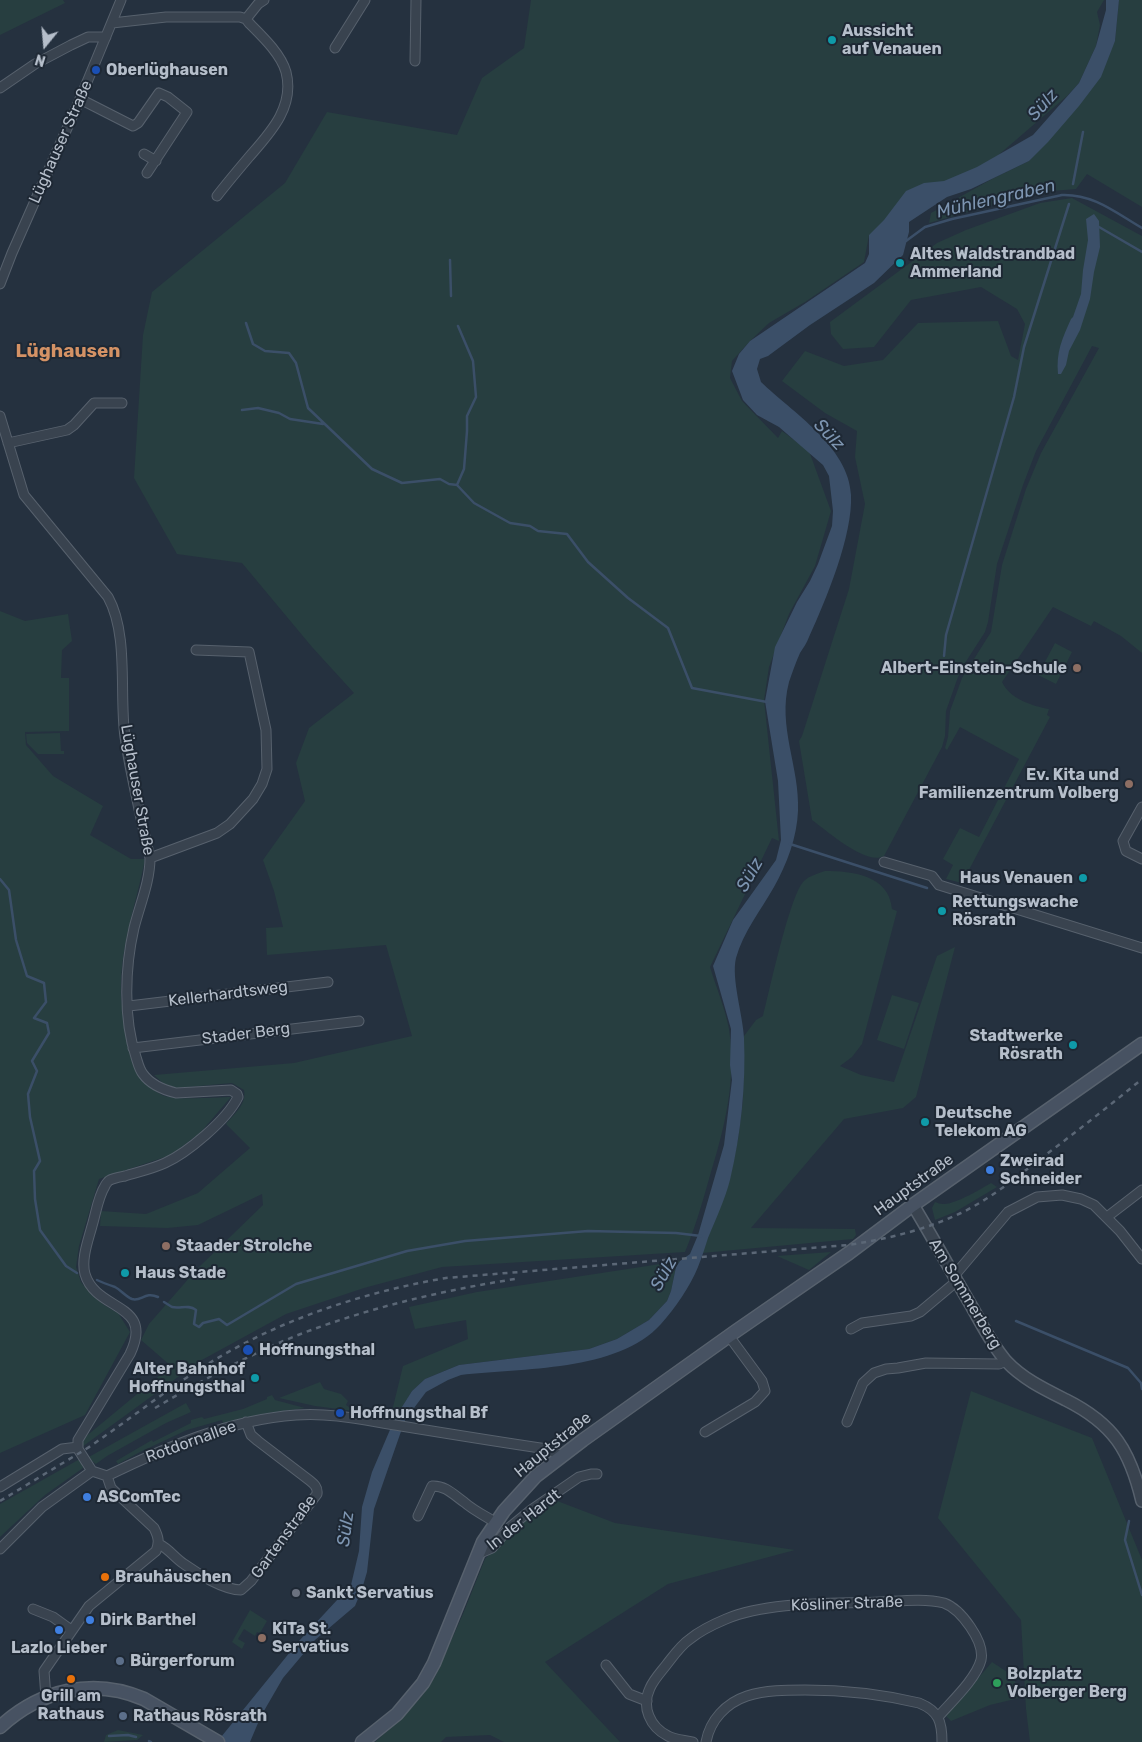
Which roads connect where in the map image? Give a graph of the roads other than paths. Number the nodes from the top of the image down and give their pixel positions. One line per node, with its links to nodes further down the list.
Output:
1 (121, 0): 6 (street, Lüghauser Straße)
2 (264, 0): 5 (street)
3 (365, 0): 8 (street)
4 (416, 0): 9 (street)
5 (246, 19): 6 (street); 15 (street)
6 (112, 23): 7 (street, Lüghauser Straße)
7 (106, 37): 10 (street); 11 (street, Lüghauser Straße)
8 (335, 48)
9 (415, 61)
10 (0, 88)
11 (80, 99): 13 (street); 16 (street, Lüghauser Straße)
12 (144, 154): 13 (street)
13 (156, 160): 14 (street)
14 (147, 173)
15 (217, 196)
16 (0, 284)
17 (122, 403): 19 (street)
18 (0, 416): 19 (street, Lüghauser Straße)
19 (8, 443): 22 (street, Lüghauser Straße)
20 (196, 650): 22 (street)
21 (1142, 807): 23 (street)
22 (150, 858): 27 (street, Lüghauser Straße)
23 (1142, 859)
24 (884, 862): 25 (street)
25 (1142, 948)
26 (328, 982): 27 (street, Kellerhardtsweg)
27 (128, 1006): 30 (street, Lüghauser Straße)
28 (360, 1021): 30 (street, Stader Berg)
29 (1142, 1044): 32 (main road, Hauptstraße)
30 (133, 1048): 42 (street, Lüghauser Straße)
31 (1142, 1190): 33 (street)
32 (913, 1205): 35 (street, Am Sommerberg); 37 (main road, Hauptstraße)
33 (1107, 1217): 34 (street); 35 (street)
34 (1142, 1259)
35 (956, 1279): 36 (street); 38 (street, Am Sommerberg)
36 (851, 1329)
37 (729, 1336): 41 (street); 43 (main road, Hauptstraße)
38 (1006, 1361): 40 (street); 48 (street, Am Sommerberg)
39 (246, 1422): 43 (street, Rotdornallee); 46 (street, Rotdornallee); 51 (street, Gartenstraße)
40 (847, 1422)
41 (705, 1432)
42 (78, 1447): 44 (street); 47 (street)
43 (561, 1456): 50 (main road, Hauptstraße)
44 (92, 1471): 46 (street); 52 (street)
45 (597, 1474): 53 (street, In der Hardt)
46 (107, 1476): 51 (street)
47 (0, 1487)
48 (1142, 1502)
49 (418, 1516): 50 (street)
50 (495, 1522): 53 (main road, Hauptstraße)
51 (159, 1544): 55 (street)
52 (0, 1549)
53 (478, 1554): 62 (main road, Hauptstraße)
54 (32, 1609): 55 (street)
55 (71, 1630): 57 (street)
56 (606, 1665): 58 (street)
57 (46, 1697): 60 (main road); 61 (main road)
58 (647, 1701): 59 (street, Kösliner Straße); 63 (street)
59 (938, 1717): 64 (street); 65 (street)
60 (0, 1727)
61 (215, 1740)
62 (362, 1742)
63 (694, 1742)
64 (706, 1742)
65 (942, 1742)

